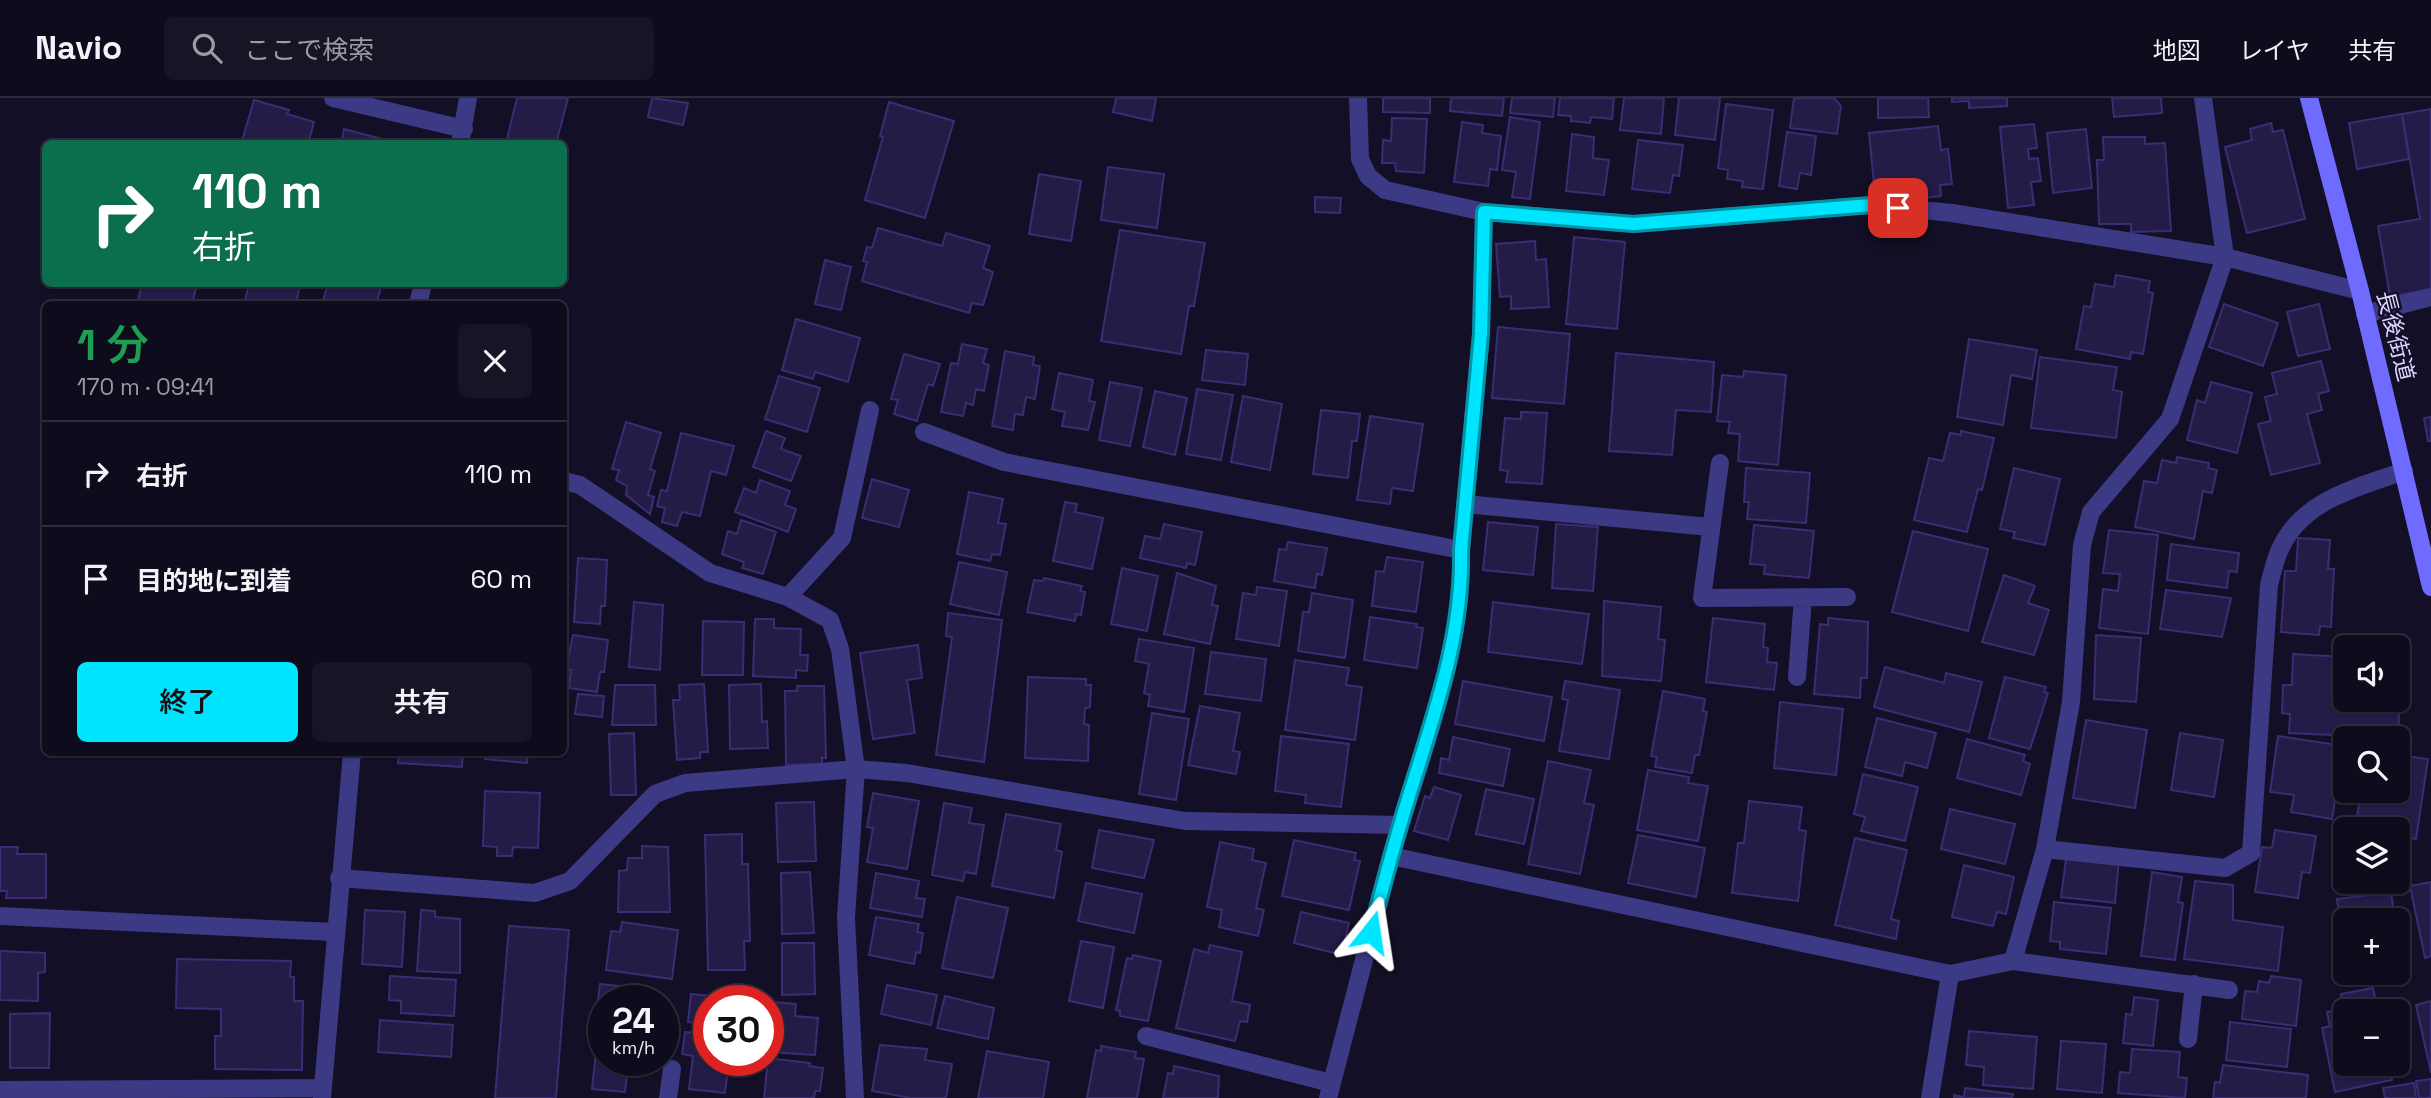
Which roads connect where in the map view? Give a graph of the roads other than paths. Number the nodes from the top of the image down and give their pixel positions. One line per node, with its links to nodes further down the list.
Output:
1 (333, 98): 6 (street)
2 (468, 98): 6 (street)
3 (1358, 98): 7 (street)
4 (2203, 98): 8 (street)
5 (2309, 98): 9 (street, 長後街道)
6 (462, 136)
7 (1484, 212): 8 (street); 17 (street)
8 (2225, 257): 9 (street); 28 (street)
9 (2360, 291): 11 (street, 長後街道)
10 (2431, 297): 11 (street)
11 (2365, 314): 15 (street, 長後街道)
12 (870, 410): 21 (street)
13 (924, 432): 19 (street)
14 (1720, 463): 18 (street)
15 (2404, 471): 20 (street, 長後街道); 28 (street)
16 (567, 482): 21 (street)
17 (1465, 504): 18 (street); 19 (street)
18 (1710, 527): 22 (street)
19 (1461, 550): 27 (street)
20 (2431, 584)
21 (788, 597): 26 (street)
22 (1802, 597): 23 (street); 24 (street)
23 (1847, 597)
24 (1797, 677)
25 (352, 756): 30 (street)
26 (856, 769): 27 (street); 30 (street); 44 (street)
27 (1400, 825): 29 (street)
28 (2045, 849): 33 (street)
29 (1391, 856): 34 (street); 41 (street)
30 (339, 878): 32 (street)
31 (0, 916): 32 (street)
32 (334, 932): 42 (street)
33 (2013, 961): 34 (street); 35 (street)
34 (1950, 974): 45 (street)
35 (2194, 984): 36 (street); 38 (street)
36 (2229, 990)
37 (1146, 1036): 41 (street)
38 (2188, 1039)
39 (671, 1076): 43 (street)
40 (0, 1090): 42 (street)
41 (1330, 1090)
42 (322, 1093)
43 (668, 1098)
44 (855, 1098)
45 (1930, 1098)

